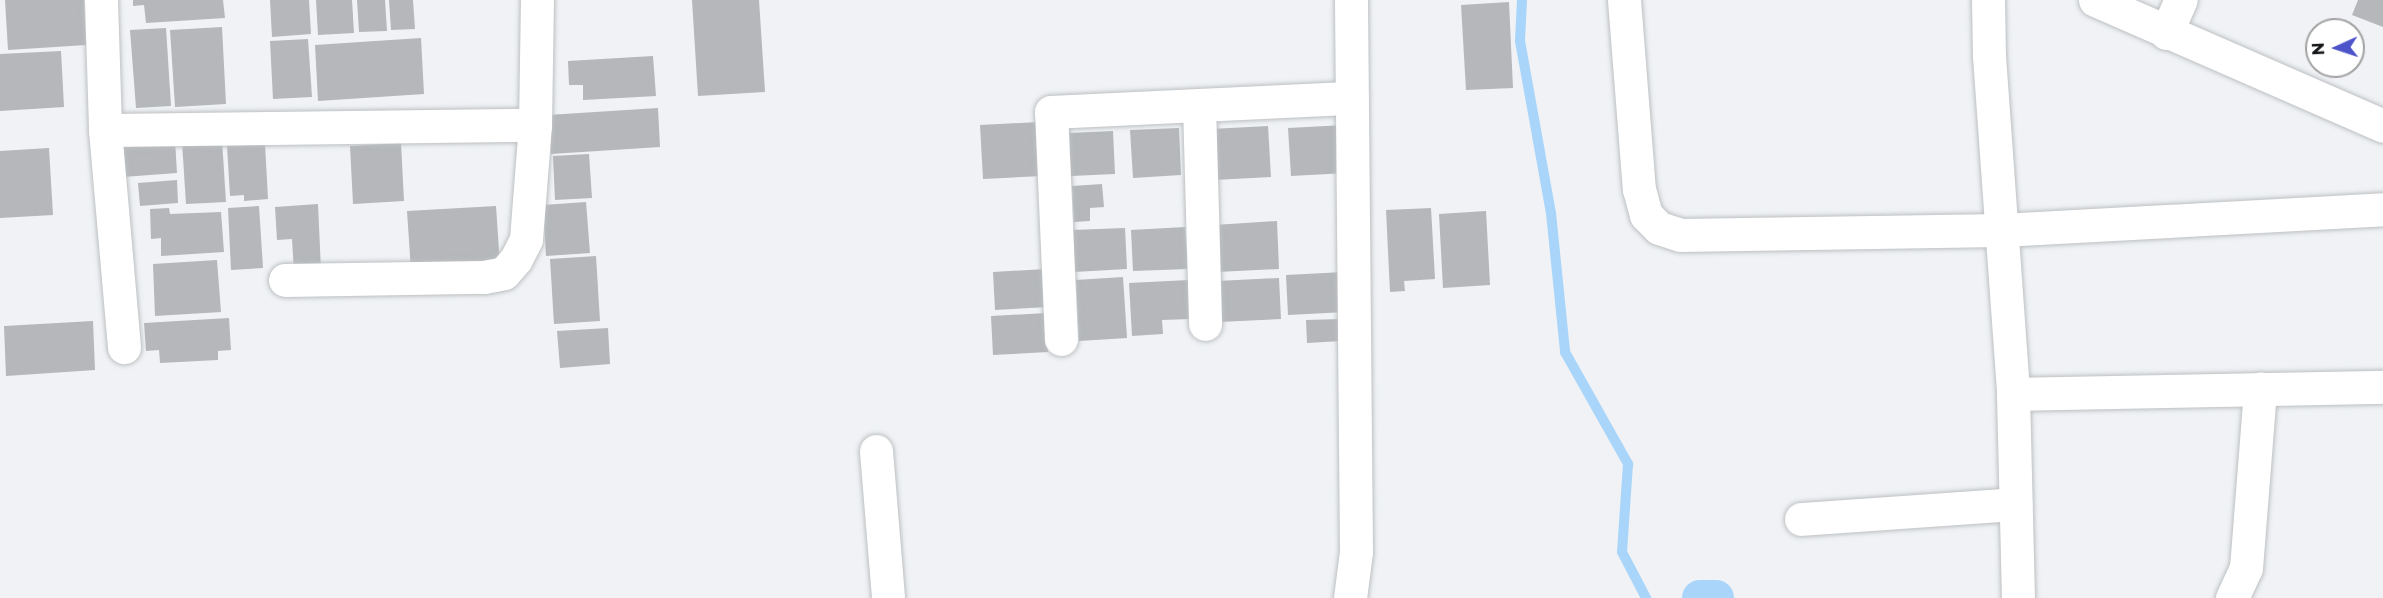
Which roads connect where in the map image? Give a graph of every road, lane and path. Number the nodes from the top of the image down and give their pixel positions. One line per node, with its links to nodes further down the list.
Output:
1 (101, 0): 13 (street)
2 (537, 0): 11 (street)
3 (1352, 0): 9 (street)
4 (1624, 0): 15 (street)
5 (1988, 0): 15 (street)
6 (2095, 0): 8 (street)
7 (2181, 0): 8 (street)
8 (2166, 33): 12 (street)
9 (1352, 98): 10 (street); 27 (street)
10 (1199, 105): 17 (street); 18 (street)
11 (535, 124): 13 (street); 16 (street)
12 (2383, 126)
13 (105, 130): 19 (street)
14 (2383, 209): 15 (street)
15 (2001, 230): 22 (street)
16 (285, 280)
17 (1205, 324)
18 (1061, 339)
19 (124, 347)
20 (2383, 387): 21 (street)
21 (2260, 389): 22 (street); 29 (street)
22 (2013, 394): 24 (street)
23 (876, 451): 26 (street)
24 (2015, 504): 25 (street); 28 (street)
25 (1801, 519)
26 (888, 598)
27 (1350, 598)
28 (2018, 598)
29 (2232, 598)

